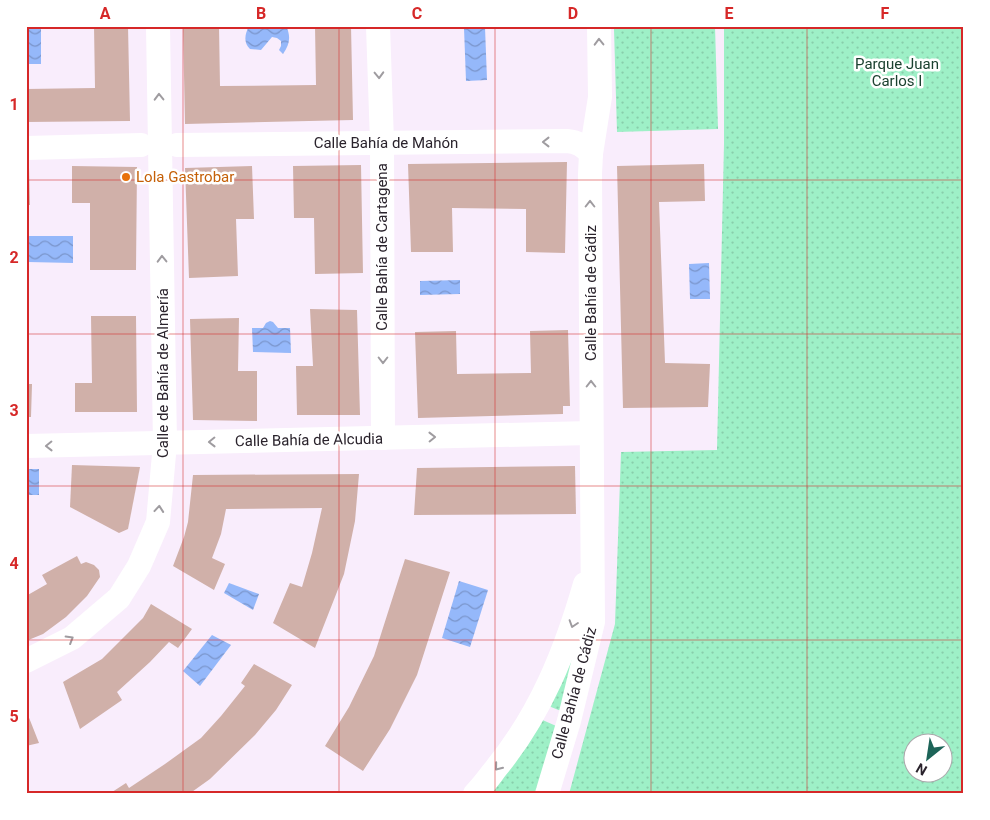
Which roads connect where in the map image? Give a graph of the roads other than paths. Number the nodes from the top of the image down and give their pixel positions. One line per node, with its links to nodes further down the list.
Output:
1 (158, 26): 11 (street, Calle de Bahía de Almería, one-way to 1)
2 (378, 26): 4 (street, Calle Bahía de Cartagena, one-way to 4)
3 (599, 26): 8 (street, Calle Bahía de Cádiz, one-way to 3)
4 (382, 142): 6 (street, Calle Bahía de Mahón); 8 (street, Calle Bahía de Mahón, one-way to 4); 10 (street, Calle Bahía de Cartagena, one-way to 10)
5 (141, 145): 7 (street)
6 (177, 145)
7 (26, 148)
8 (591, 154): 9 (street, Calle Bahía de Cádiz, one-way to 8)
9 (591, 433): 10 (street, Calle Bahía de Alcudia, one-way to 9); 13 (street, Calle Bahía de Cádiz)
10 (383, 438): 11 (street, Calle Bahía de Alcudia, one-way to 11)
11 (165, 443): 12 (street, Calle Bahía de Alcudia, one-way to 12); 14 (street, Calle de Bahía de Almería, one-way to 11)
12 (26, 446)
13 (592, 561): 15 (street, Calle Bahía de Cádiz, one-way to 15); 16 (street, Calle Bahía de Cádiz)
14 (26, 661)
15 (475, 794)
16 (547, 794)

